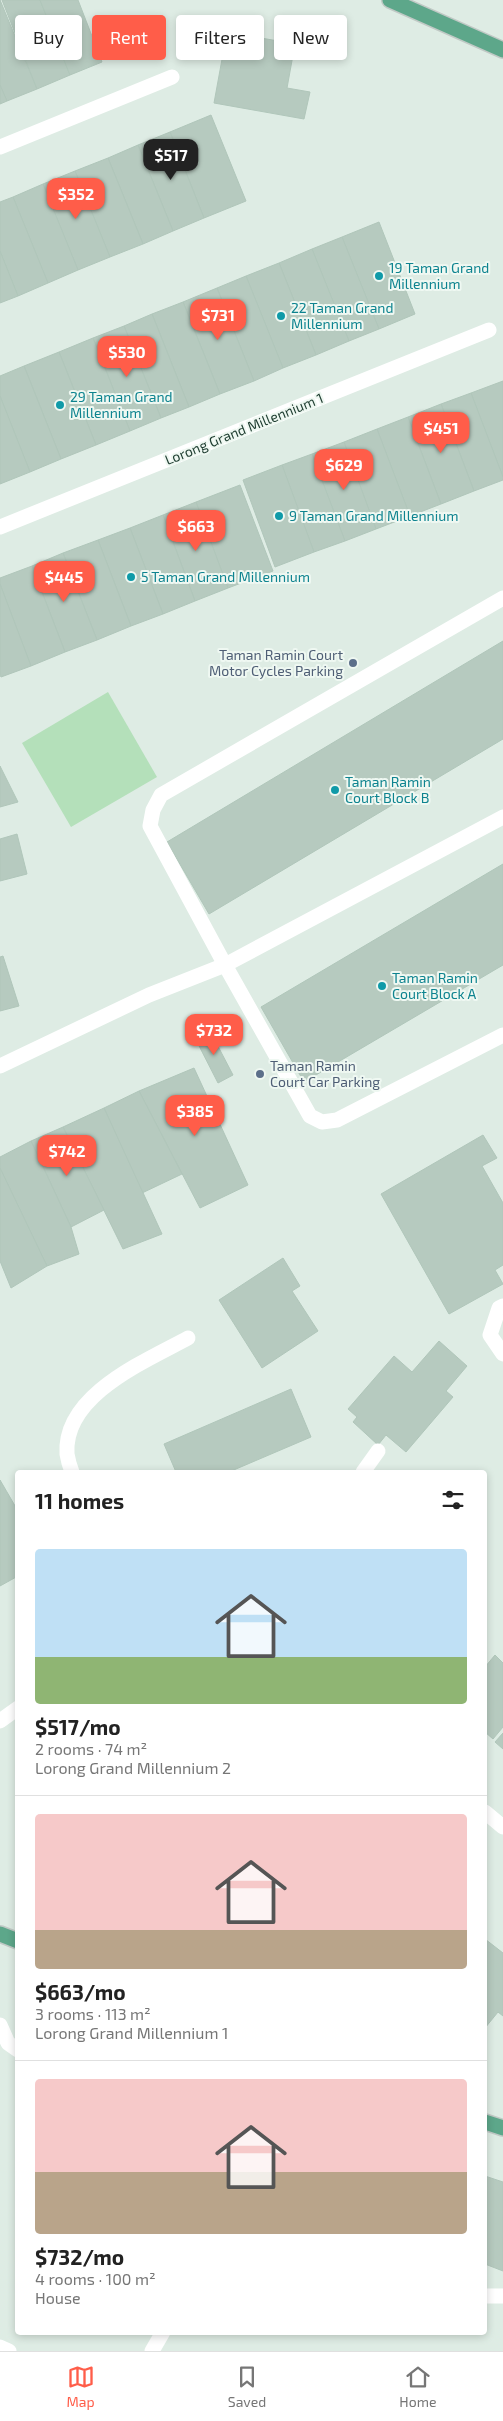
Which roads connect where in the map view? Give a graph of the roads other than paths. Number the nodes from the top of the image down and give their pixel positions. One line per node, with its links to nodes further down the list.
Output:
1 (390, 0): 2 (main road)
2 (503, 50)
3 (172, 76): 4 (street)
4 (0, 147)
5 (488, 330): 6 (street, Lorong Grand Millennium 1)
6 (0, 527)
7 (503, 598): 9 (street)
8 (503, 817): 9 (street)
9 (225, 965): 10 (street); 11 (street)
10 (503, 1035)
11 (0, 1066)
12 (503, 1306): 14 (street)
13 (188, 1338): 16 (street)
14 (503, 1354)
15 (378, 1451): 17 (street)
16 (71, 1470)
17 (364, 1470)
18 (15, 1710): 19 (street)
19 (0, 1721)
20 (487, 1814): 21 (street)
21 (503, 1827)
22 (0, 1934): 23 (main road)
23 (15, 1940)
24 (0, 2025): 25 (street)
25 (15, 2048)
26 (487, 2123): 27 (main road)
27 (503, 2128)
28 (487, 2296): 29 (street)
29 (503, 2296)
30 (161, 2335): 33 (street)
31 (0, 2347): 32 (street)
32 (9, 2351)
33 (152, 2351)

